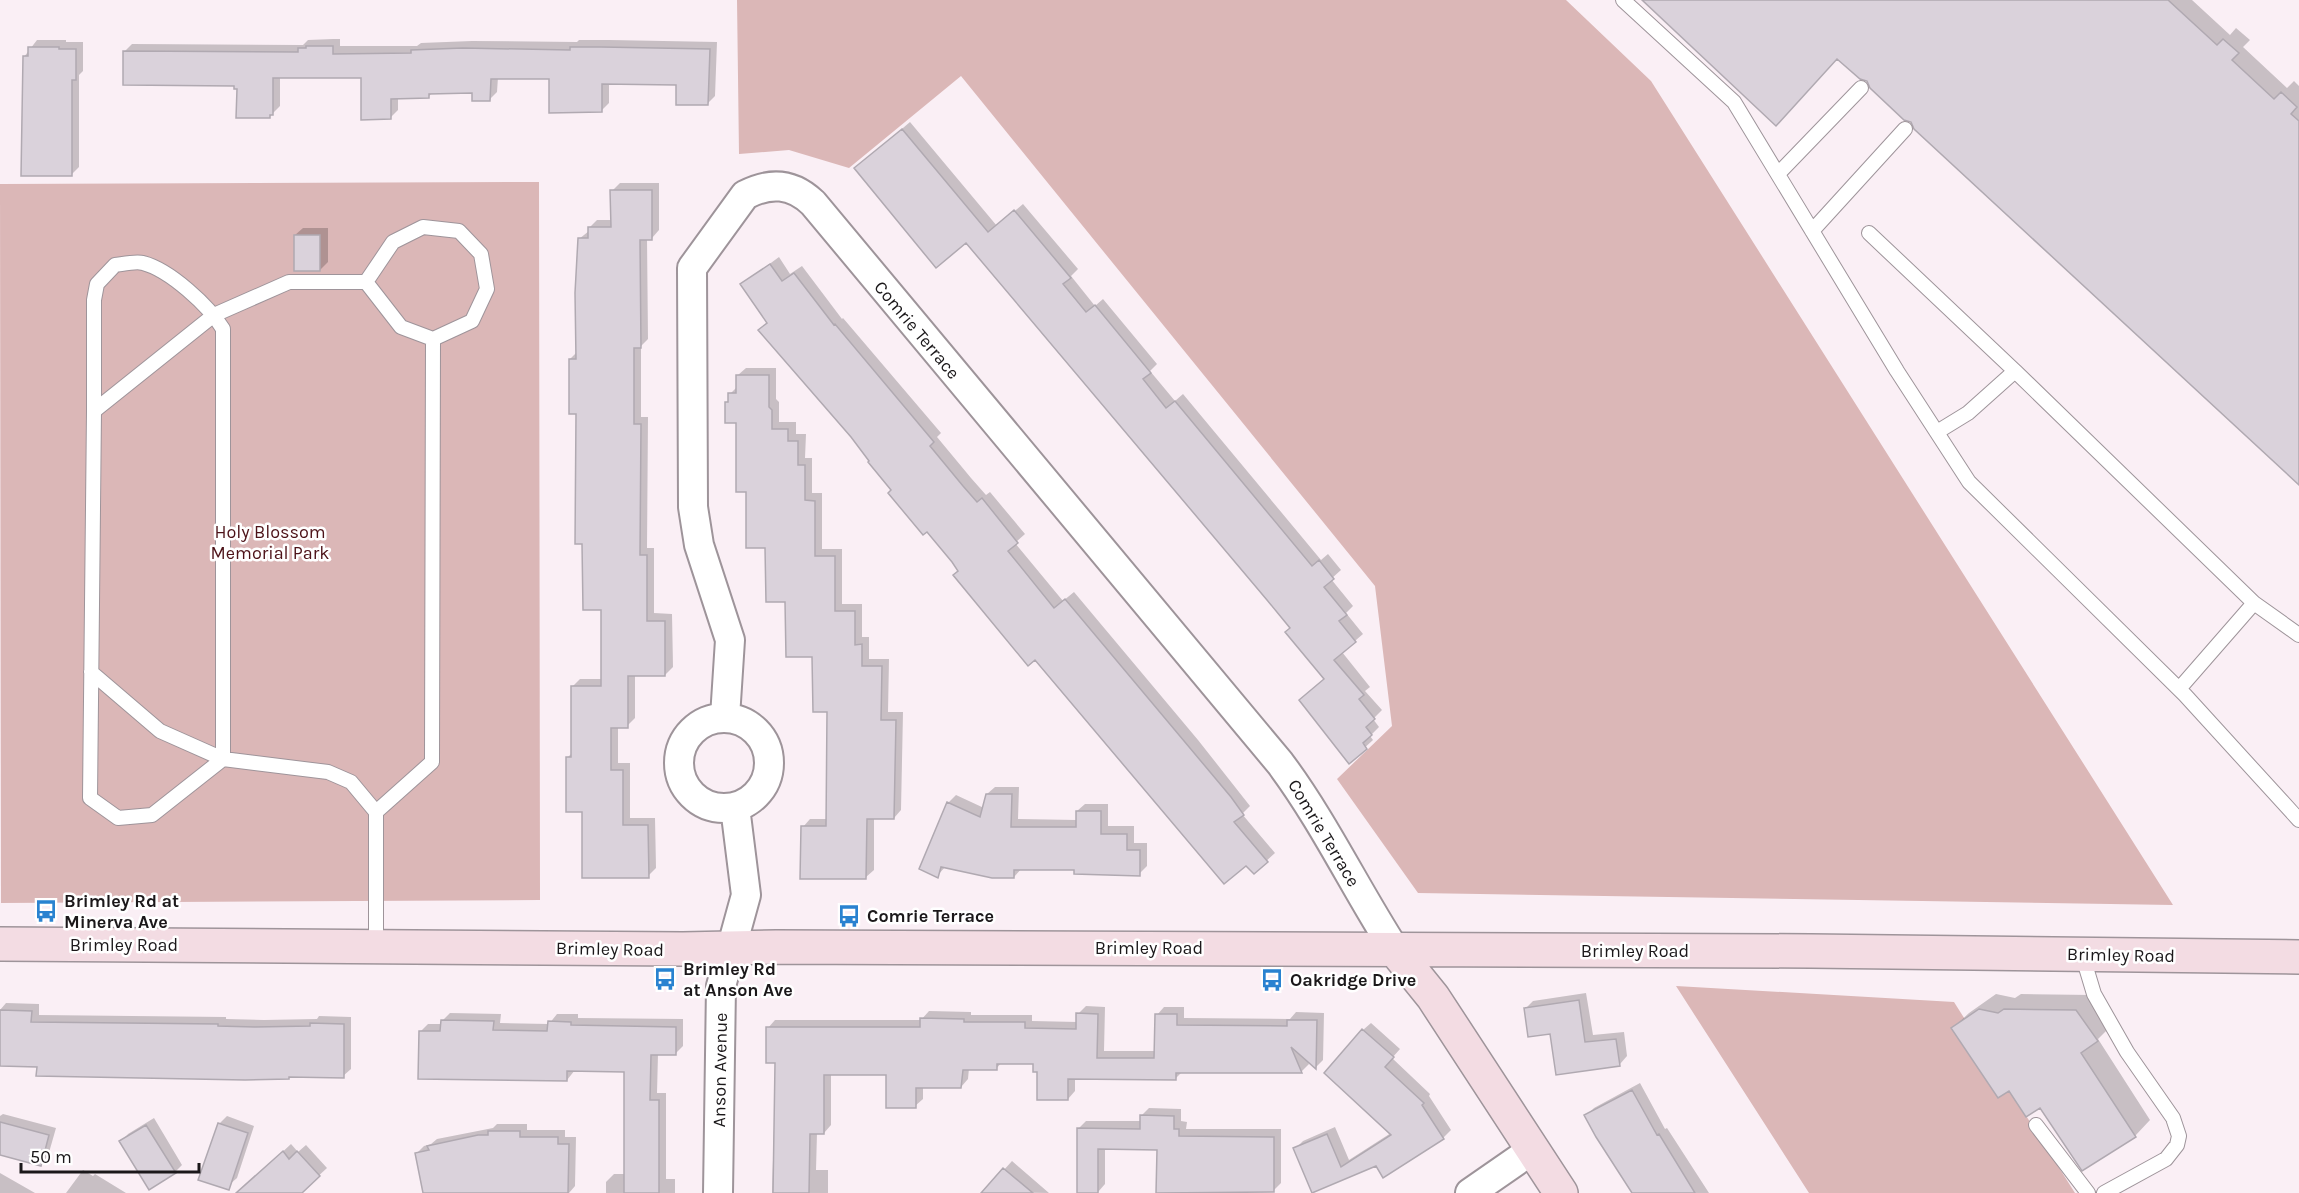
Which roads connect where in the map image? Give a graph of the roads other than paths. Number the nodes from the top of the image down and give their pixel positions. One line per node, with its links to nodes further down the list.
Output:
1 (1623, 0): 4 (lane)
2 (1861, 88): 4 (lane)
3 (1905, 129): 5 (lane)
4 (1778, 174): 5 (lane)
5 (1812, 231): 12 (lane)
6 (1869, 233): 10 (lane)
7 (366, 282): 8 (lane); 9 (lane); 9 (lane)
8 (214, 315): 11 (lane); 11 (lane); 18 (lane)
9 (433, 339): 20 (lane)
10 (2015, 371): 12 (lane); 13 (lane)
11 (94, 411): 15 (lane)
12 (1937, 432): 16 (lane)
13 (2254, 603): 14 (lane); 16 (lane)
14 (2299, 635)
15 (91, 672): 18 (lane); 18 (lane)
16 (2179, 689): 21 (lane)
17 (725, 717): 19 (street); 19 (street); 25 (street, Comrie Terrace)
18 (223, 759): 20 (lane)
19 (735, 807): 24 (street)
20 (376, 812): 23 (lane)
21 (2299, 820)
22 (0, 944): 23 (main road, Brimley Road)
23 (376, 946): 24 (main road, Brimley Road)
24 (732, 948): 25 (main road, Brimley Road); 30 (street, Anson Avenue)
25 (1395, 950): 26 (main road, Brimley Road); 29 (main road)
26 (2082, 954): 27 (main road, Brimley Road); 34 (lane)
27 (2299, 957)
28 (2036, 1125): 33 (lane)
29 (1532, 1150): 31 (street); 32 (main road)
30 (718, 1193)
31 (1470, 1193)
32 (1561, 1193)
33 (2088, 1193)
34 (2104, 1193)

